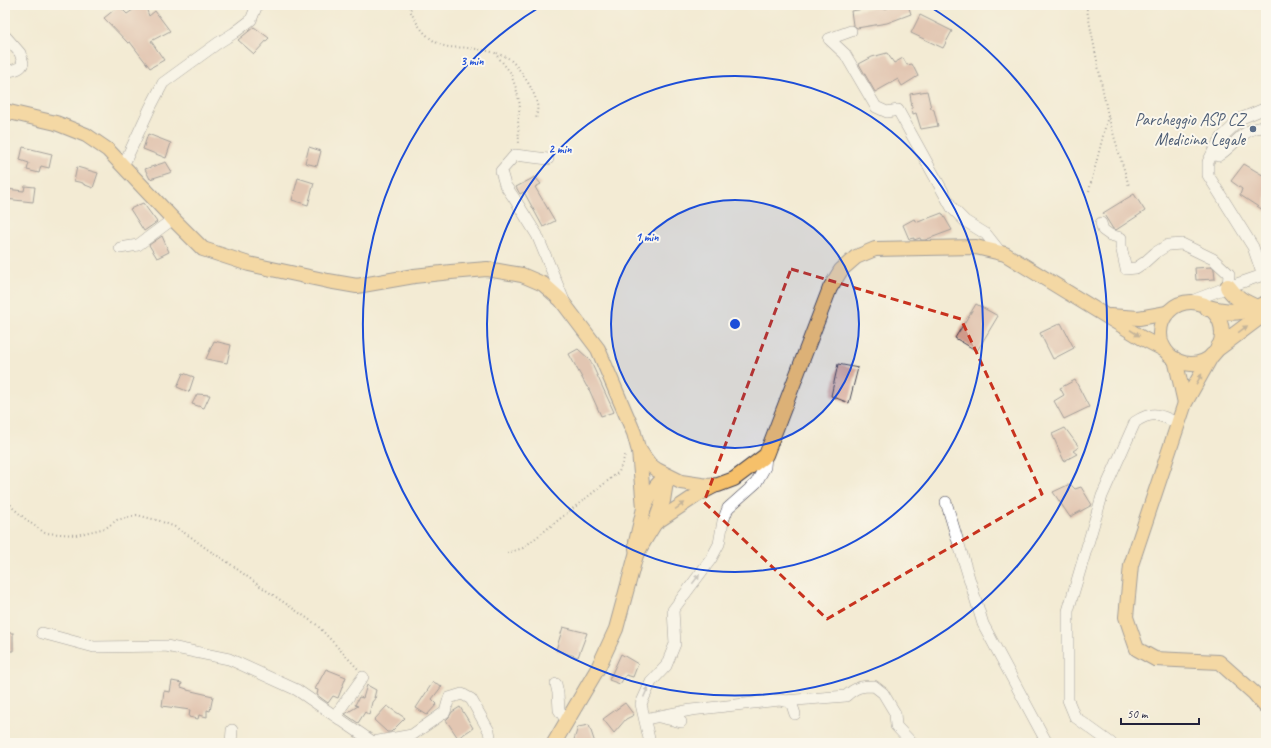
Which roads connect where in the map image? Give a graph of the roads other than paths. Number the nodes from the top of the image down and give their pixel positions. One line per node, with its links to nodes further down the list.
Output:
1 (257, 5): 10 (street)
2 (850, 31): 14 (street)
3 (6, 37): 4 (street)
4 (5, 72)
5 (1266, 108): 8 (street)
6 (5, 111): 10 (main road)
7 (1266, 127): 8 (street)
8 (1213, 152): 15 (street)
9 (548, 160): 18 (street)
10 (123, 166): 11 (main road)
11 (174, 219): 13 (street); 18 (main road)
12 (1101, 223): 16 (street)
13 (120, 248)
14 (1001, 253): 22 (main road); 28 (main road)
15 (1264, 275): 16 (street)
16 (1228, 287): 17 (street); 20 (highway)
17 (1189, 302): 19 (main road); 21 (main road)
18 (567, 307): 27 (main road)
19 (1208, 308): 20 (highway); 23 (main road)
20 (1264, 310): 23 (highway, one-way to 20)
21 (1167, 313): 22 (main road); 24 (main road)
22 (1106, 315): 24 (main road, one-way to 24)
23 (1216, 351): 24 (main road); 25 (main road, one-way to 23)
24 (1170, 354): 25 (main road)
25 (1186, 403): 26 (main road)
26 (1178, 423): 39 (main road); 53 (street)
27 (632, 450): 29 (main road); 32 (main road)
28 (766, 455): 30 (main road); 43 (street, one-way to 28)
29 (668, 476): 30 (main road); 32 (main road); 33 (main road)
30 (718, 485): 33 (main road, one-way to 30)
31 (946, 502): 52 (street)
32 (644, 508): 34 (main road)
33 (655, 524): 34 (main road)
34 (636, 555): 44 (main road)
35 (42, 633): 41 (street)
36 (362, 677): 41 (street)
37 (556, 684): 44 (street)
38 (784, 701): 40 (street); 42 (street); 51 (street)
39 (1266, 707)
40 (795, 714)
41 (334, 716): 48 (street)
42 (657, 716): 43 (street); 45 (street)
43 (645, 719): 50 (street)
44 (567, 721): 49 (main road)
45 (681, 722)
46 (232, 730): 47 (street)
47 (231, 743)
48 (491, 743)
49 (554, 743)
50 (650, 743)
51 (912, 743)
52 (1047, 743)
53 (1111, 743)

